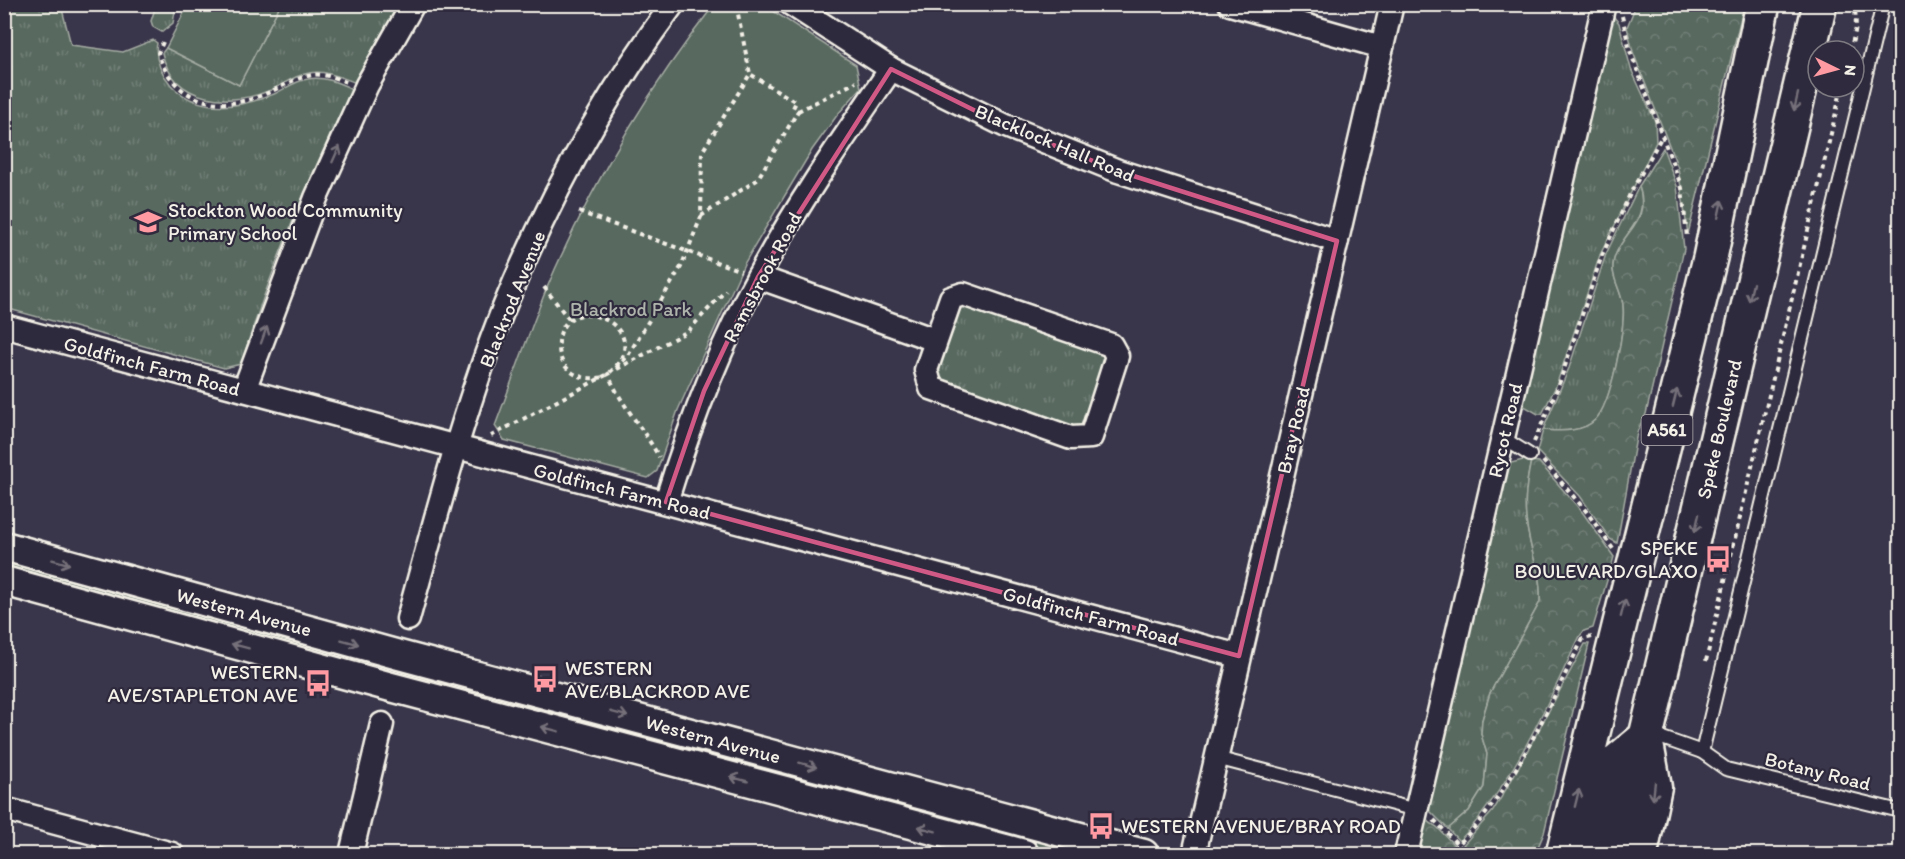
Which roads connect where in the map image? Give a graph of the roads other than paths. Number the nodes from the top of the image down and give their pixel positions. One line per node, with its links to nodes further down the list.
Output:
1 (413, 4): 16 (street, one-way to 1)
2 (673, 4): 18 (street, Blackrod Avenue)
3 (791, 4): 11 (street, Blacklock Hall Road)
4 (1230, 4): 10 (street)
5 (1392, 4): 10 (street, Bray Road)
6 (1763, 4): 38 (highway, A561, one-way to 6)
7 (1820, 4): 26 (highway, Speke Boulevard / A561, one-way to 26)
8 (1883, 4): 27 (lane)
9 (1612, 9): 17 (street, Rycot Road)
10 (1382, 47): 12 (street, Bray Road)
11 (891, 69): 12 (street, Blacklock Hall Road); 13 (street, Ramsbrook Road)
12 (1337, 241): 24 (street, Bray Road)
13 (745, 275): 15 (street); 20 (street, Ramsbrook Road)
14 (4, 326): 16 (street, Goldfinch Farm Road)
15 (935, 340): 15 (street)
16 (244, 390): 18 (street, Goldfinch Farm Road)
17 (1503, 438): 19 (lane); 30 (street, Rycot Road)
18 (455, 449): 20 (street, Goldfinch Farm Road); 23 (street, Blackrod Avenue)
19 (1530, 454)
20 (666, 502): 24 (street, Goldfinch Farm Road)
21 (4, 546): 35 (street, Western Avenue, one-way to 35)
22 (4, 581): 34 (street, Western Avenue, one-way to 22)
23 (408, 619)
24 (1239, 656): 28 (street, Bray Road)
25 (382, 723): 33 (street)
26 (1647, 733): 27 (lane); 39 (street); 40 (highway, Speke Boulevard / A561); 41 (street, one-way to 41)
27 (1702, 752): 31 (lane, Botany Road)
28 (1216, 758): 30 (lane); 36 (street, Bray Road)
29 (4, 808): 32 (street)
30 (1416, 810): 37 (street, Rycot Road)
31 (1900, 811)
32 (172, 855)
33 (351, 855)
34 (1024, 855)
35 (1144, 855)
36 (1194, 855)
37 (1406, 855)
38 (1563, 855)
39 (1592, 855)
40 (1618, 855)
41 (1643, 855)

